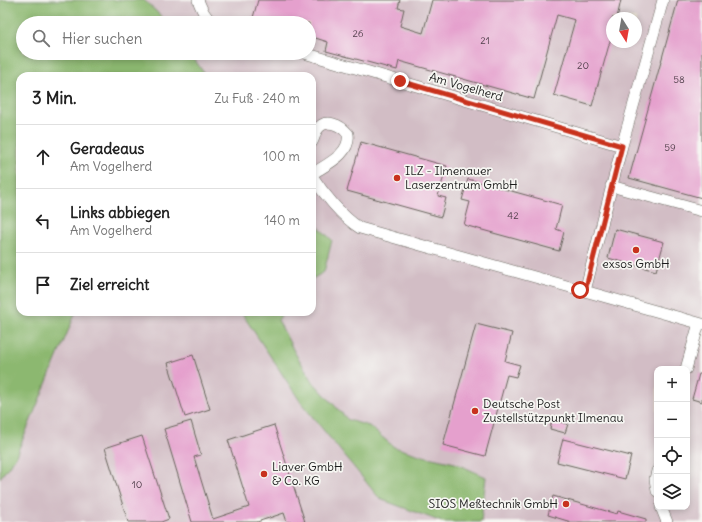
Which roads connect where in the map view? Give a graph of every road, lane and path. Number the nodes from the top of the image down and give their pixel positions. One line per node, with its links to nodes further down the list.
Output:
1 (198, 0): 3 (street)
2 (662, 0): 6 (street)
3 (206, 16)
4 (316, 57): 6 (street, Am Vogelherd)
5 (316, 132): 7 (street)
6 (622, 146): 9 (street)
7 (316, 172)
8 (316, 182): 11 (street)
9 (611, 186): 10 (street); 11 (street)
10 (702, 211)
11 (585, 291): 12 (street)
12 (700, 324): 13 (street)
13 (687, 366)
14 (662, 510): 15 (street)
15 (667, 522)

